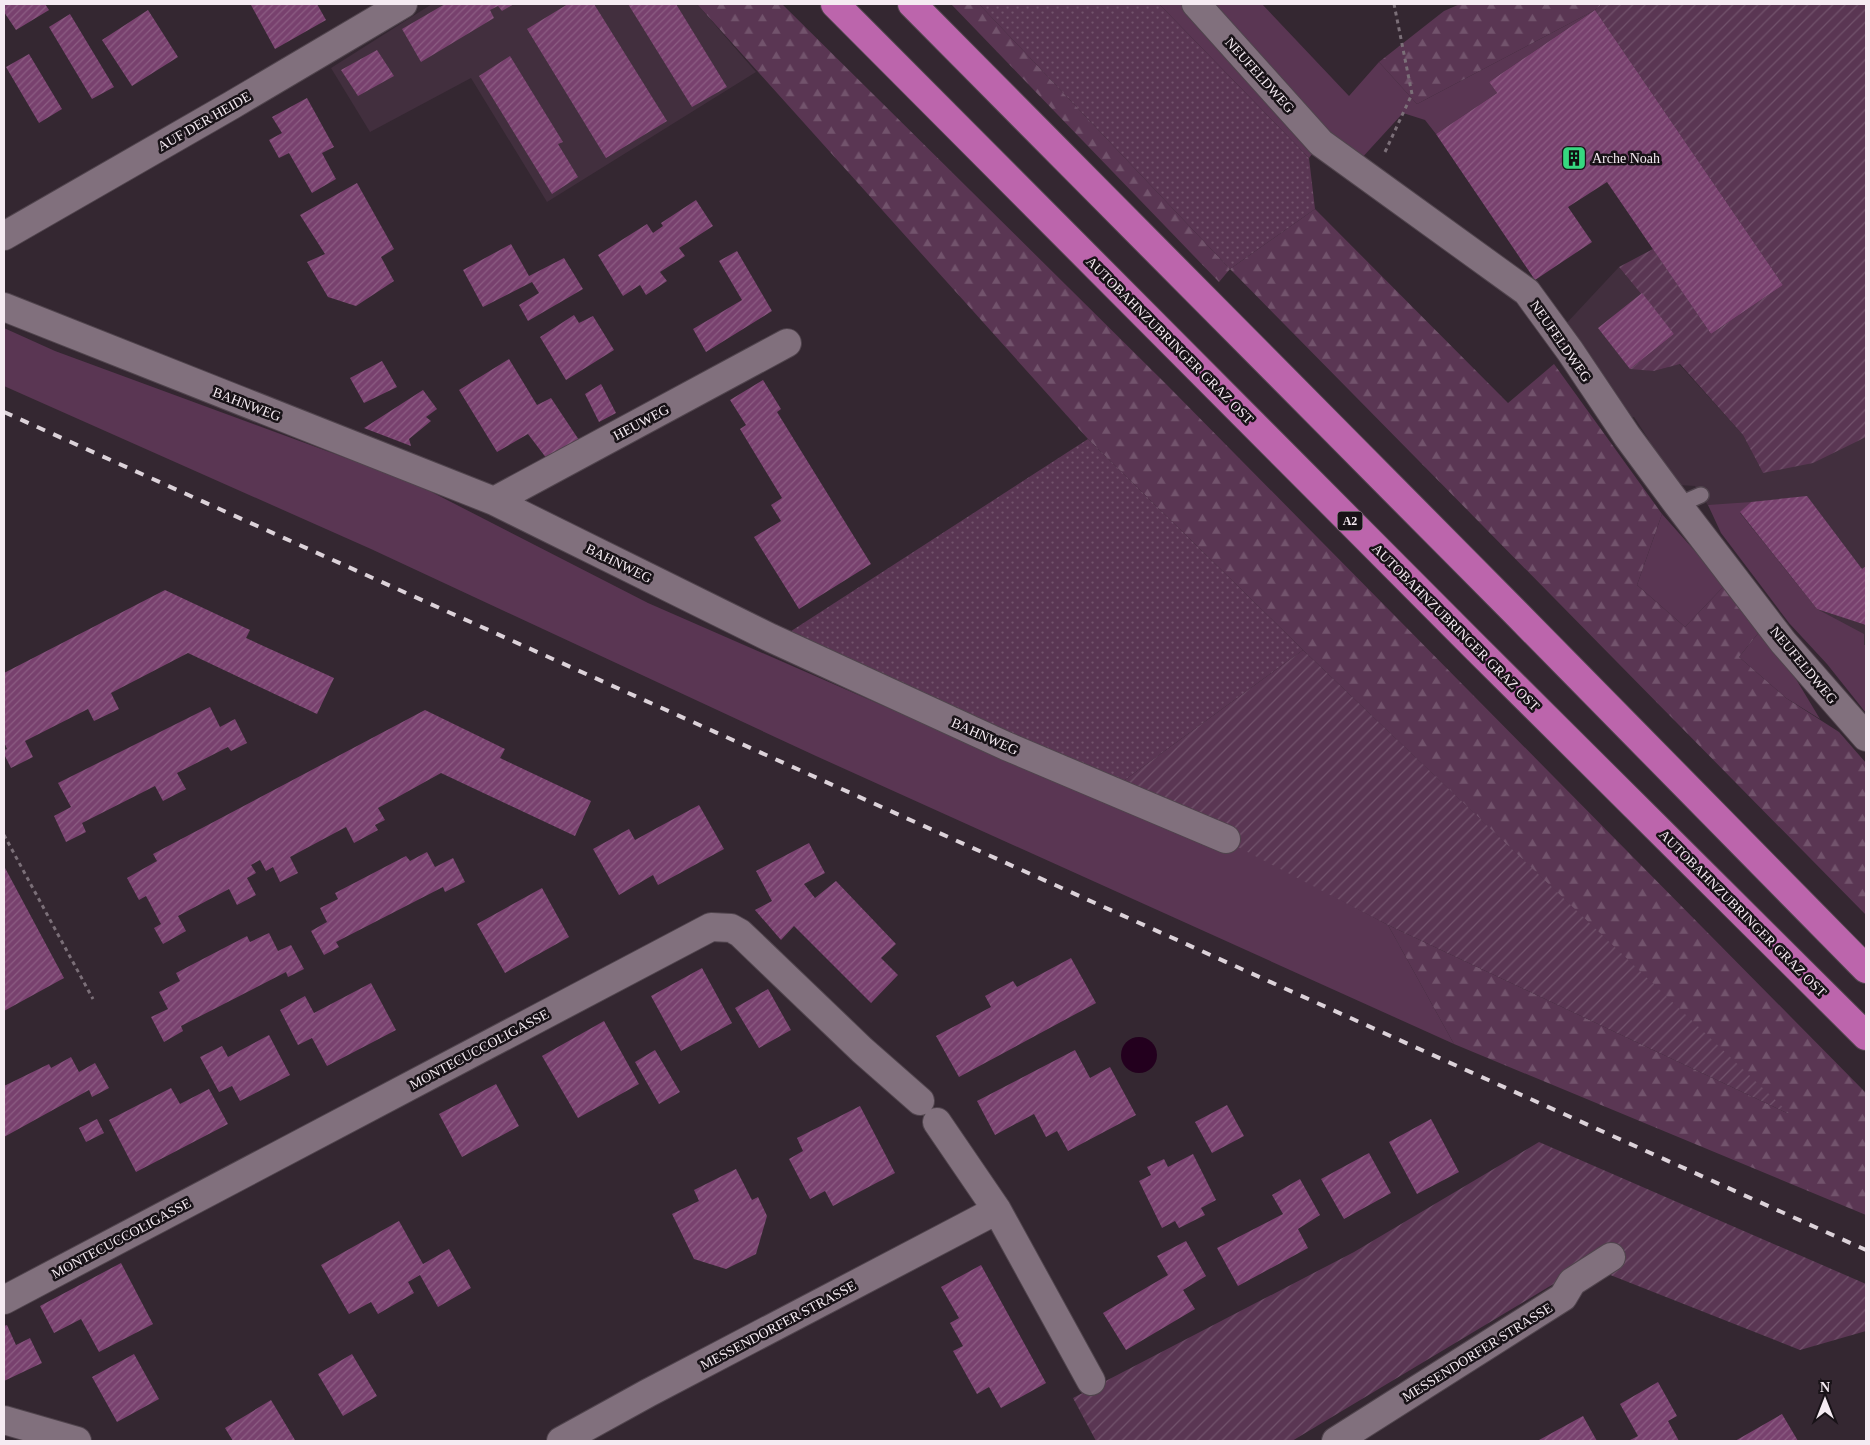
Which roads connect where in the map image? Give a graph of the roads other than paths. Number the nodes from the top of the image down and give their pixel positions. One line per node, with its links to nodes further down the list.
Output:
1 (403, 4): 5 (street, AUF DER HEIDE)
2 (836, 4): 12 (highway, AUTOBAHNZUBRINGER GRAZ OST / A2)
3 (912, 4): 11 (highway)
4 (1196, 4): 9 (street, NEUFELDWEG)
5 (4, 236)
6 (4, 307): 8 (street, BAHNWEG)
7 (788, 343): 8 (street, HEUWEG)
8 (494, 501): 10 (street, BAHNWEG)
9 (1866, 737)
10 (1226, 839)
11 (1866, 969)
12 (1866, 1036)
13 (920, 1101): 17 (street, MONTECUCCOLIGASSE)
14 (937, 1122): 15 (street)
15 (997, 1210): 18 (street); 21 (street, MESSENDORFER STRASSE)
16 (1611, 1257): 22 (street, MESSENDORFER STRASSE)
17 (4, 1300)
18 (1092, 1381)
19 (4, 1420): 20 (street)
20 (77, 1441)
21 (561, 1441)
22 (1336, 1441)

